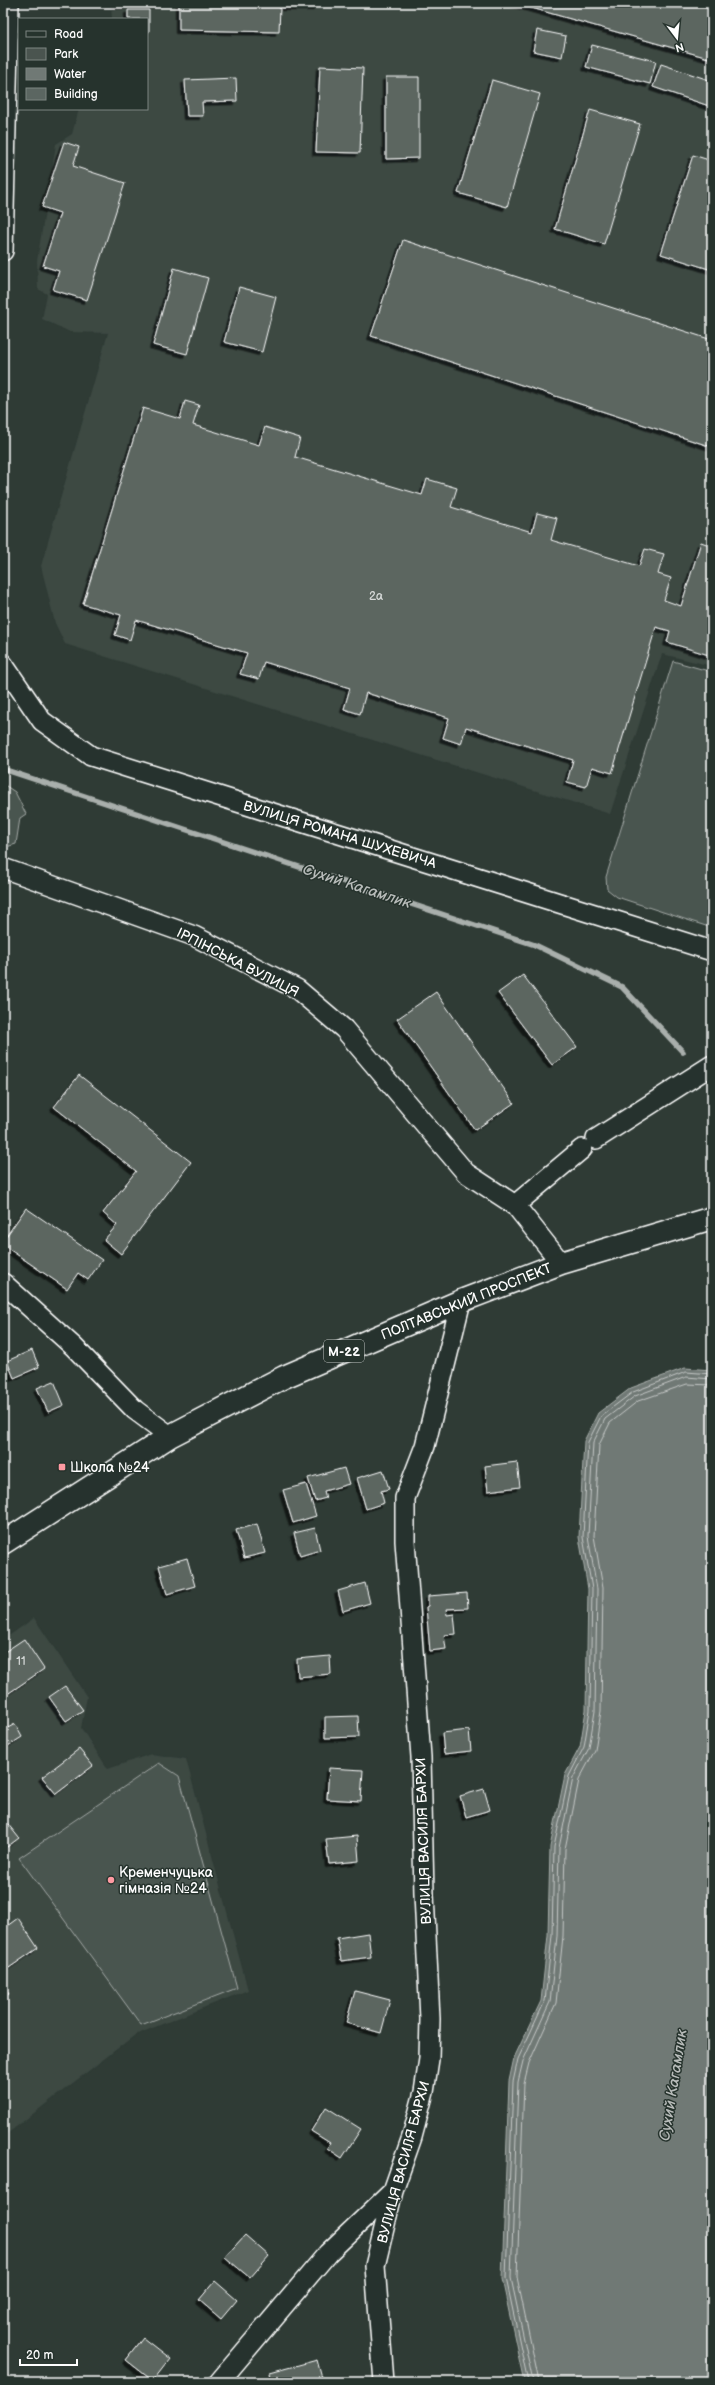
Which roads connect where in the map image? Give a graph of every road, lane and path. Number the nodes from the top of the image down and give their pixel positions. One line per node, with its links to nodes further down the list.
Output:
1 (9, 3): 2 (street)
2 (3, 251)
3 (3, 664): 5 (street, ВУЛИЦЯ РОМАНА ШУХЕВИЧА)
4 (3, 868): 7 (street, ІРПІНСЬКА ВУЛИЦЯ)
5 (712, 951)
6 (712, 1065): 7 (street)
7 (515, 1205): 9 (street, ІРПІНСЬКА ВУЛИЦЯ)
8 (712, 1218): 9 (highway, ПОЛТАВСЬКИЙ ПРОСПЕКТ / М-22)
9 (562, 1263): 11 (highway, ПОЛТАВСЬКИЙ ПРОСПЕКТ / М-22)
10 (3, 1283): 12 (street)
11 (461, 1301): 12 (highway, ПОЛТАВСЬКИЙ ПРОСПЕКТ / М-22); 14 (street, ВУЛИЦЯ ВАСИЛЯ БАРХИ)
12 (170, 1436): 13 (highway, ПОЛТАВСЬКИЙ ПРОСПЕКТ / М-22)
13 (3, 1543)
14 (393, 2191): 15 (street); 16 (street, ВУЛИЦЯ ВАСИЛЯ БАРХИ)
15 (219, 2382)
16 (384, 2382)

